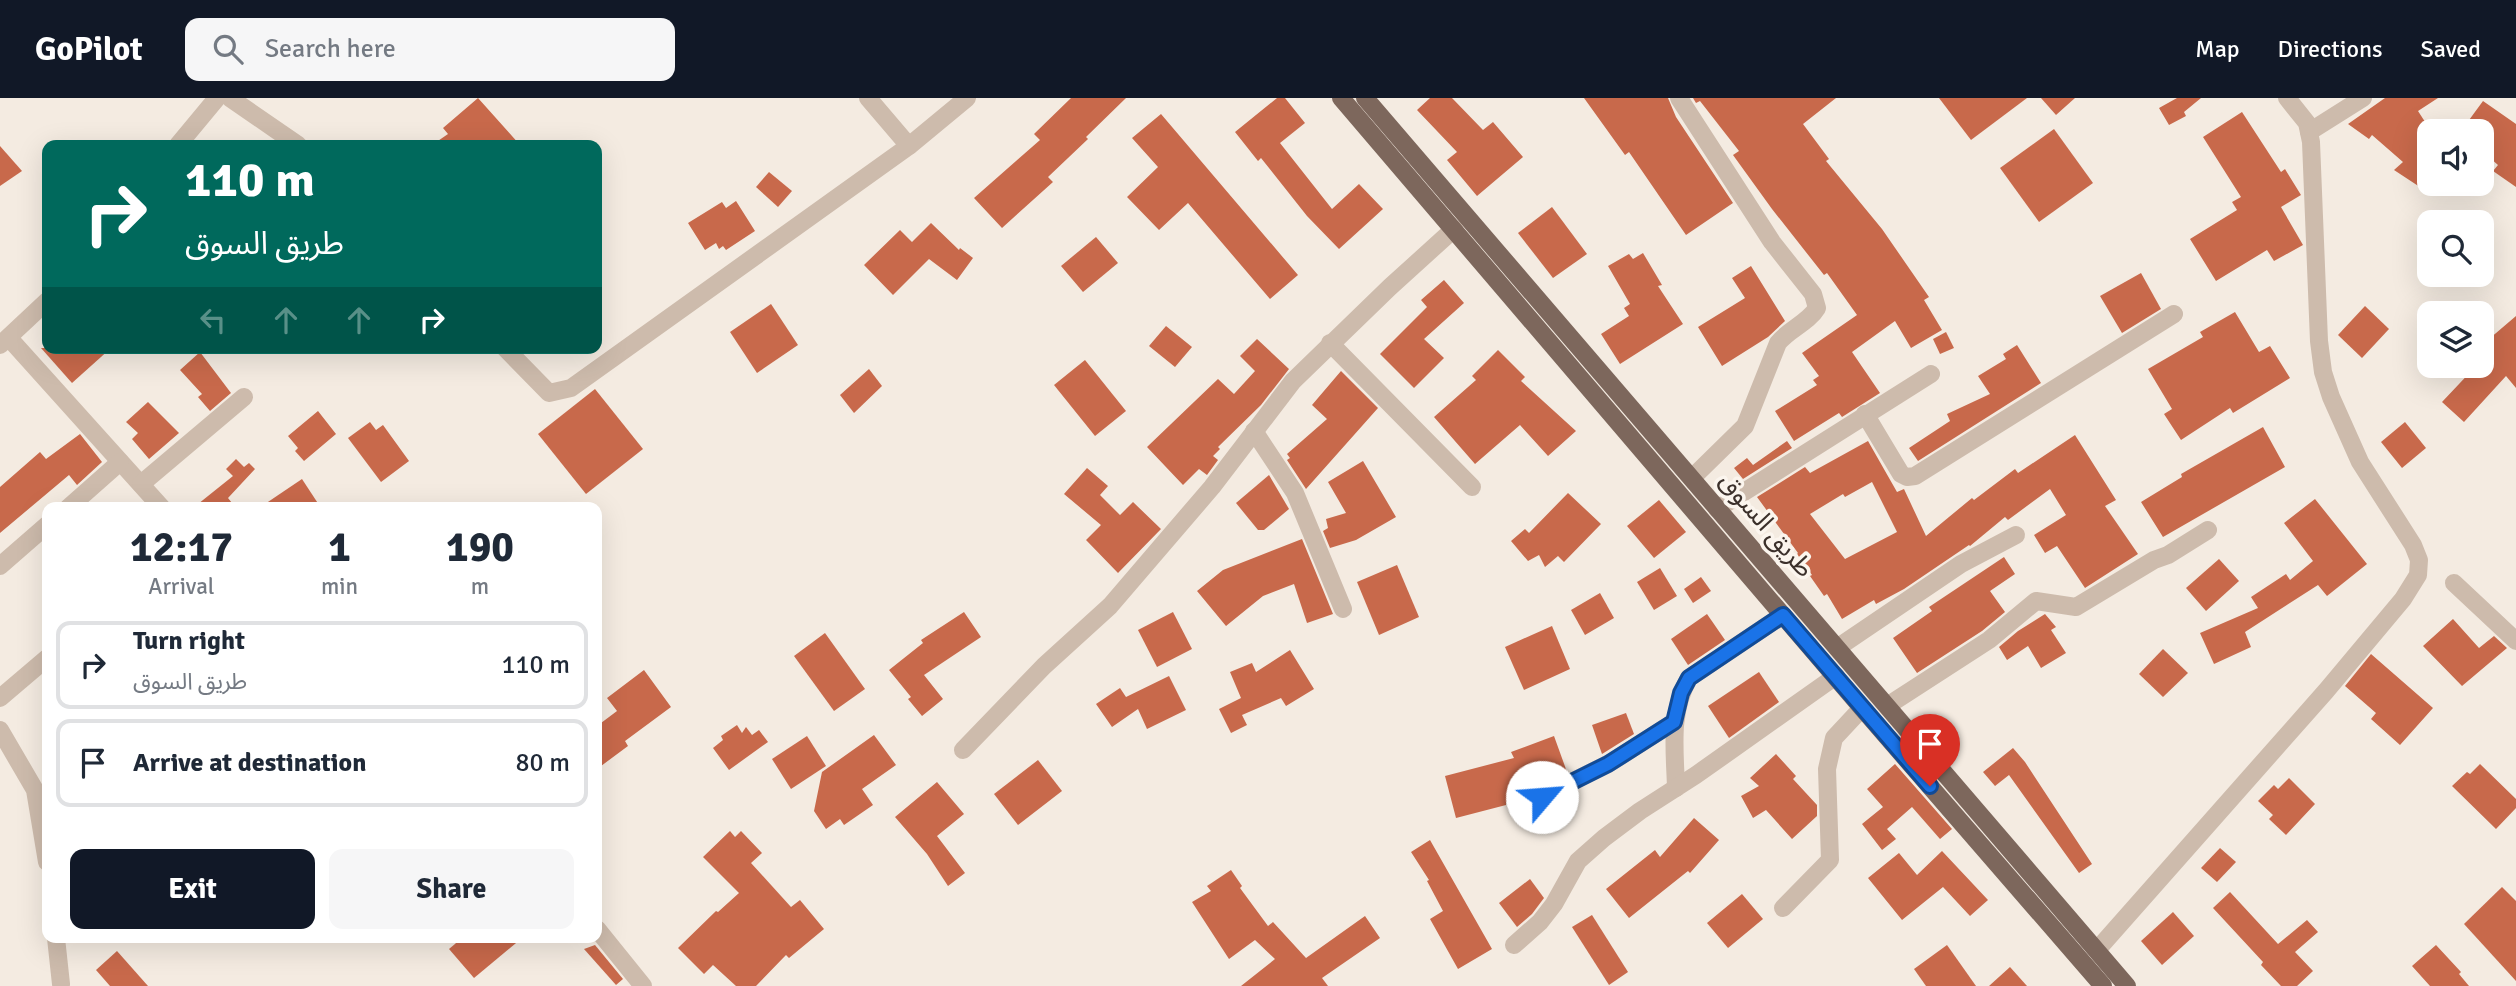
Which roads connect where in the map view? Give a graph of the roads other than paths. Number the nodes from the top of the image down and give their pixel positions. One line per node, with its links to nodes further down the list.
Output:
1 (217, 98): 11 (street)
2 (230, 98): 12 (street)
3 (867, 98): 13 (street)
4 (967, 98): 13 (street)
5 (1341, 98): 14 (main road, طريق السوق)
6 (1365, 98): 25 (main road, طريق السوق)
7 (1679, 98): 25 (street)
8 (2287, 98): 10 (street)
9 (2363, 98): 10 (street)
10 (2309, 132): 55 (street)
11 (182, 140)
12 (291, 140)
13 (909, 146): 19 (street)
14 (1454, 229): 18 (street); 37 (main road, طريق السوق)
15 (42, 306): 17 (street)
16 (2174, 314): 22 (street)
17 (5, 342): 24 (street)
18 (1330, 343): 23 (street); 27 (street)
19 (511, 354)
20 (1931, 374): 22 (street)
21 (244, 397): 26 (street)
22 (1865, 414): 30 (street)
23 (1254, 431): 36 (street); 47 (street)
24 (120, 462): 26 (street); 28 (street)
25 (1692, 478): 30 (main road, طريق السوق)
26 (141, 484): 29 (street)
27 (1472, 487)
28 (75, 502)
29 (157, 502)
30 (1717, 509): 39 (main road, طريق السوق)
31 (42, 529): 34 (street)
32 (2208, 530): 43 (street)
33 (2016, 536): 39 (street)
34 (0, 566)
35 (2454, 583): 38 (street)
36 (1343, 609)
37 (1783, 615): 41 (main road, طريق السوق); 45 (street)
38 (2516, 641)
39 (1838, 648): 43 (main road, طريق السوق)
40 (42, 662): 42 (street)
41 (1836, 676): 44 (main road, طريق السوق); 48 (street)
42 (0, 698)
43 (1887, 706): 55 (main road, طريق السوق)
44 (1862, 708): 51 (street); 58 (main road, طريق السوق)
45 (1674, 722): 48 (street); 49 (street)
46 (0, 730): 50 (street)
47 (963, 750)
48 (1676, 788): 54 (street)
49 (1520, 808)
50 (42, 832)
51 (1783, 908)
52 (602, 935): 57 (street)
53 (57, 943): 56 (street)
54 (1514, 945)
55 (2097, 950): 59 (main road, طريق السوق)
56 (61, 984)
57 (643, 986)
58 (2103, 986)
59 (2127, 986)

